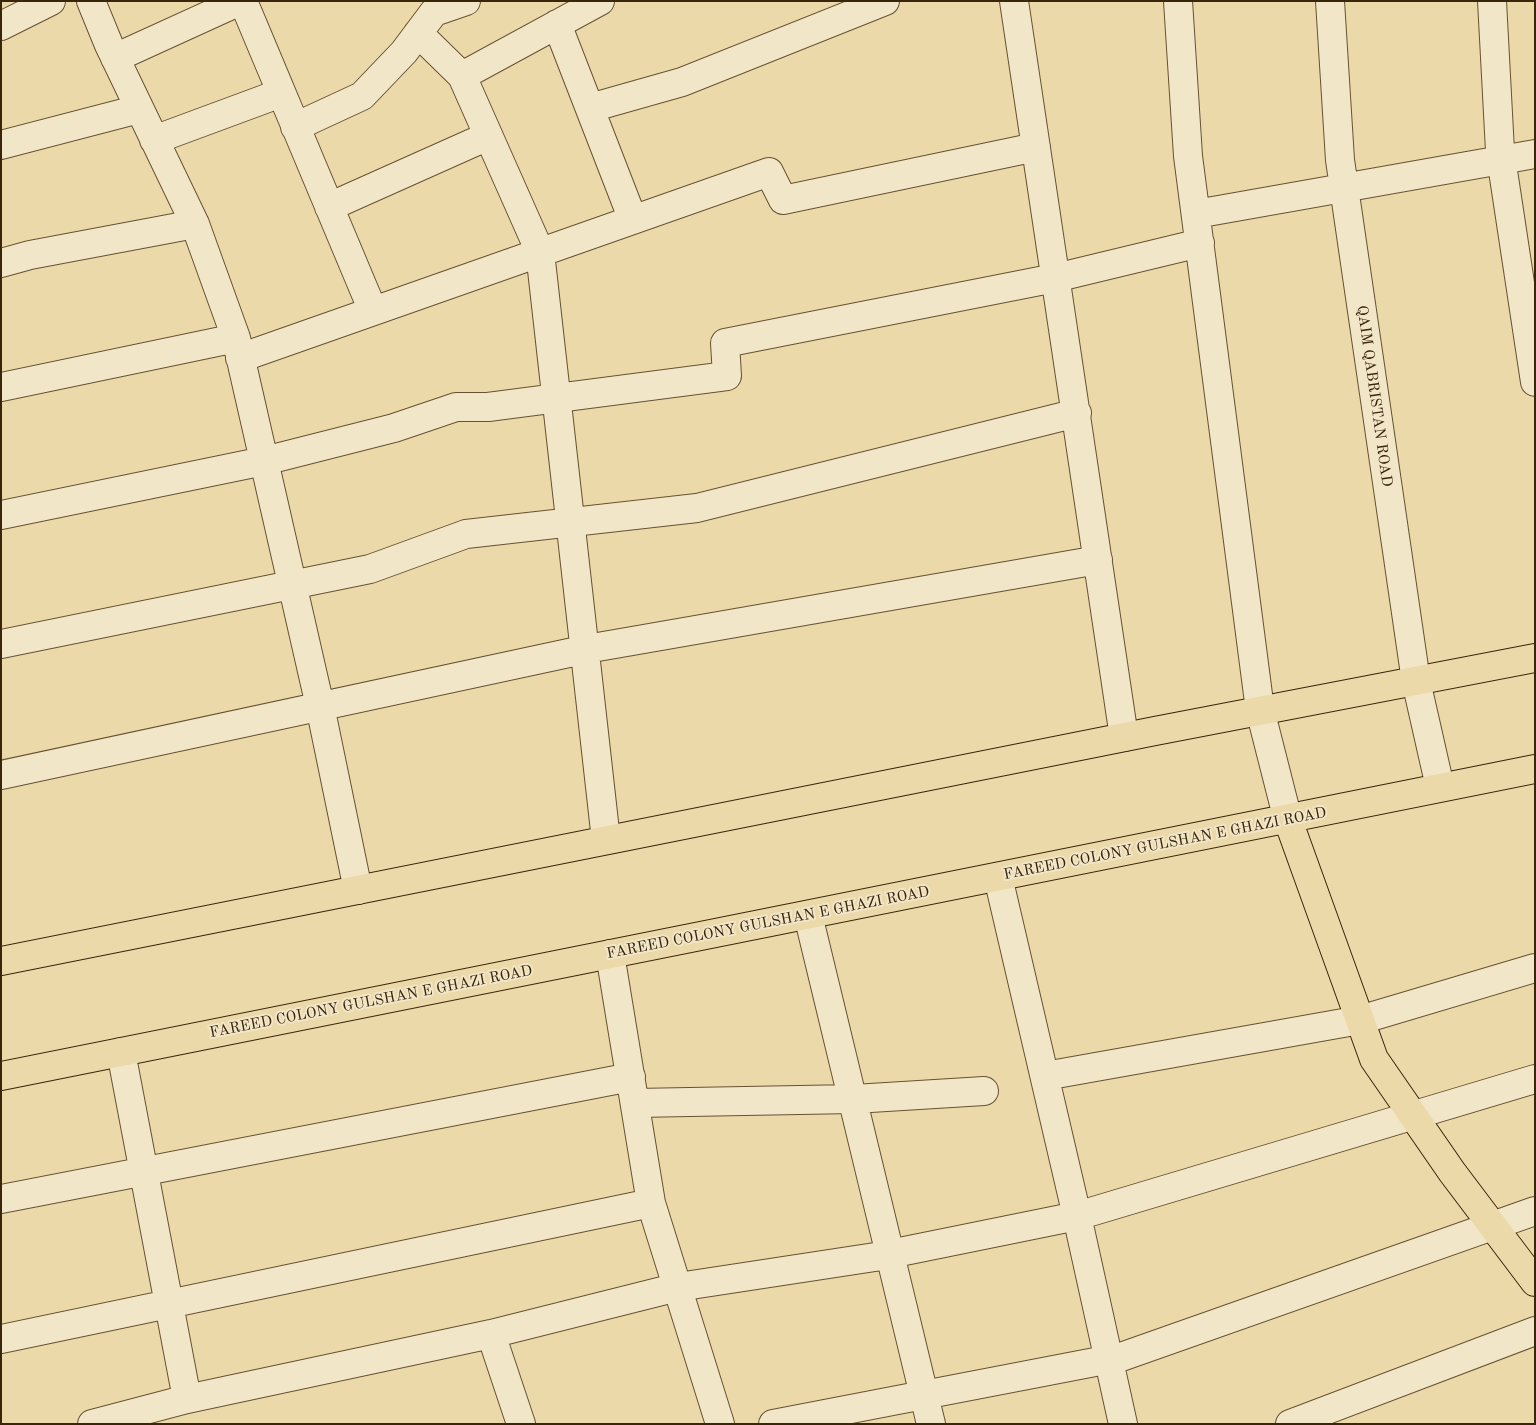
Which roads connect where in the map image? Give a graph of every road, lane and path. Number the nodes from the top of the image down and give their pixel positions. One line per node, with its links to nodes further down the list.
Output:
1 (50, 1): 12 (street)
2 (91, 1): 14 (street)
3 (241, 1): 14 (street); 16 (street)
4 (466, 1): 13 (street)
5 (600, 1): 11 (street)
6 (885, 1): 17 (street)
7 (1014, 1): 23 (street)
8 (1178, 1): 28 (street)
9 (1330, 1): 26 (street, QAIM QABRISTAN ROAD)
10 (1492, 1): 25 (street)
11 (557, 24): 15 (street); 17 (street)
12 (1, 26)
13 (418, 33): 15 (street); 19 (street)
14 (115, 58): 18 (street)
15 (462, 76): 20 (street)
16 (281, 93): 19 (street); 21 (street)
17 (590, 108): 29 (street)
18 (139, 109): 21 (street); 22 (street)
19 (296, 127): 27 (street)
20 (488, 136): 27 (street); 32 (street)
21 (154, 140): 30 (street)
22 (1, 144)
23 (1036, 147): 29 (street); 34 (street)
24 (1535, 154): 25 (street)
25 (1501, 160): 26 (street); 37 (street)
26 (1344, 188): 28 (street); 49 (street, QAIM QABRISTAN ROAD)
27 (330, 207): 35 (street)
28 (1196, 214): 31 (street)
29 (633, 220): 32 (street)
30 (195, 224): 33 (street); 36 (street)
31 (1200, 244): 34 (street); 51 (street)
32 (540, 252): 35 (street); 39 (street)
33 (1, 263)
34 (1055, 278): 39 (street); 40 (street)
35 (373, 311): 36 (street)
36 (238, 348): 38 (street); 41 (street)
37 (1535, 382)
38 (1, 387)
39 (556, 398): 41 (street); 43 (street)
40 (1077, 413): 43 (street); 44 (street)
41 (264, 461): 42 (street); 45 (street)
42 (1, 515)
43 (570, 522): 45 (street); 47 (street)
44 (1098, 560): 47 (street); 52 (street)
45 (292, 586): 46 (street); 50 (street)
46 (1, 644)
47 (584, 650): 50 (street); 57 (street)
48 (1535, 658): 49 (main road)
49 (1416, 680): 51 (main road); 55 (street, QAIM QABRISTAN ROAD)
50 (320, 706): 54 (street); 59 (street)
51 (1260, 710): 52 (main road); 56 (street)
52 (1124, 737): 57 (main road)
53 (1535, 769): 55 (main road, FAREED COLONY GULSHAN E GHAZI ROAD)
54 (1, 775)
55 (1440, 787): 56 (main road, FAREED COLONY GULSHAN E GHAZI ROAD)
56 (1288, 820): 58 (main road, FAREED COLONY GULSHAN E GHAZI ROAD); 64 (main road)
57 (606, 840): 59 (main road)
58 (998, 877): 60 (main road, FAREED COLONY GULSHAN E GHAZI ROAD); 67 (street)
59 (358, 890): 62 (main road)
60 (808, 915): 61 (main road, FAREED COLONY GULSHAN E GHAZI ROAD); 71 (street)
61 (610, 954): 65 (main road, FAREED COLONY GULSHAN E GHAZI ROAD); 69 (street)
62 (1, 961)
63 (1535, 968): 64 (street)
64 (1360, 1020): 67 (street); 72 (main road)
65 (121, 1052): 66 (main road, FAREED COLONY GULSHAN E GHAZI ROAD); 73 (street)
66 (1, 1076)
67 (1045, 1076): 77 (street)
68 (1535, 1080): 72 (street)
69 (633, 1090): 71 (street); 73 (street); 75 (street)
70 (984, 1091): 71 (street)
71 (854, 1098): 79 (street)
72 (1413, 1116): 77 (street); 78 (main road)
73 (144, 1171): 74 (street); 82 (street)
74 (1, 1199)
75 (651, 1203): 81 (street); 82 (street)
76 (1535, 1211): 78 (street)
77 (1077, 1216): 79 (street); 86 (street)
78 (1493, 1226): 80 (main road); 86 (street)
79 (890, 1253): 81 (street); 87 (street)
80 (1535, 1282)
81 (678, 1287): 84 (street); 91 (street)
82 (169, 1303): 85 (street); 88 (street)
83 (1535, 1331): 95 (street)
84 (491, 1334): 88 (street); 90 (street)
85 (1, 1338)
86 (1109, 1359): 87 (street); 94 (street)
87 (924, 1395): 92 (street); 93 (street)
88 (187, 1399): 89 (street)
89 (92, 1424)
90 (521, 1424)
91 (720, 1424)
92 (773, 1424)
93 (931, 1424)
94 (1123, 1424)
95 (1290, 1424)

